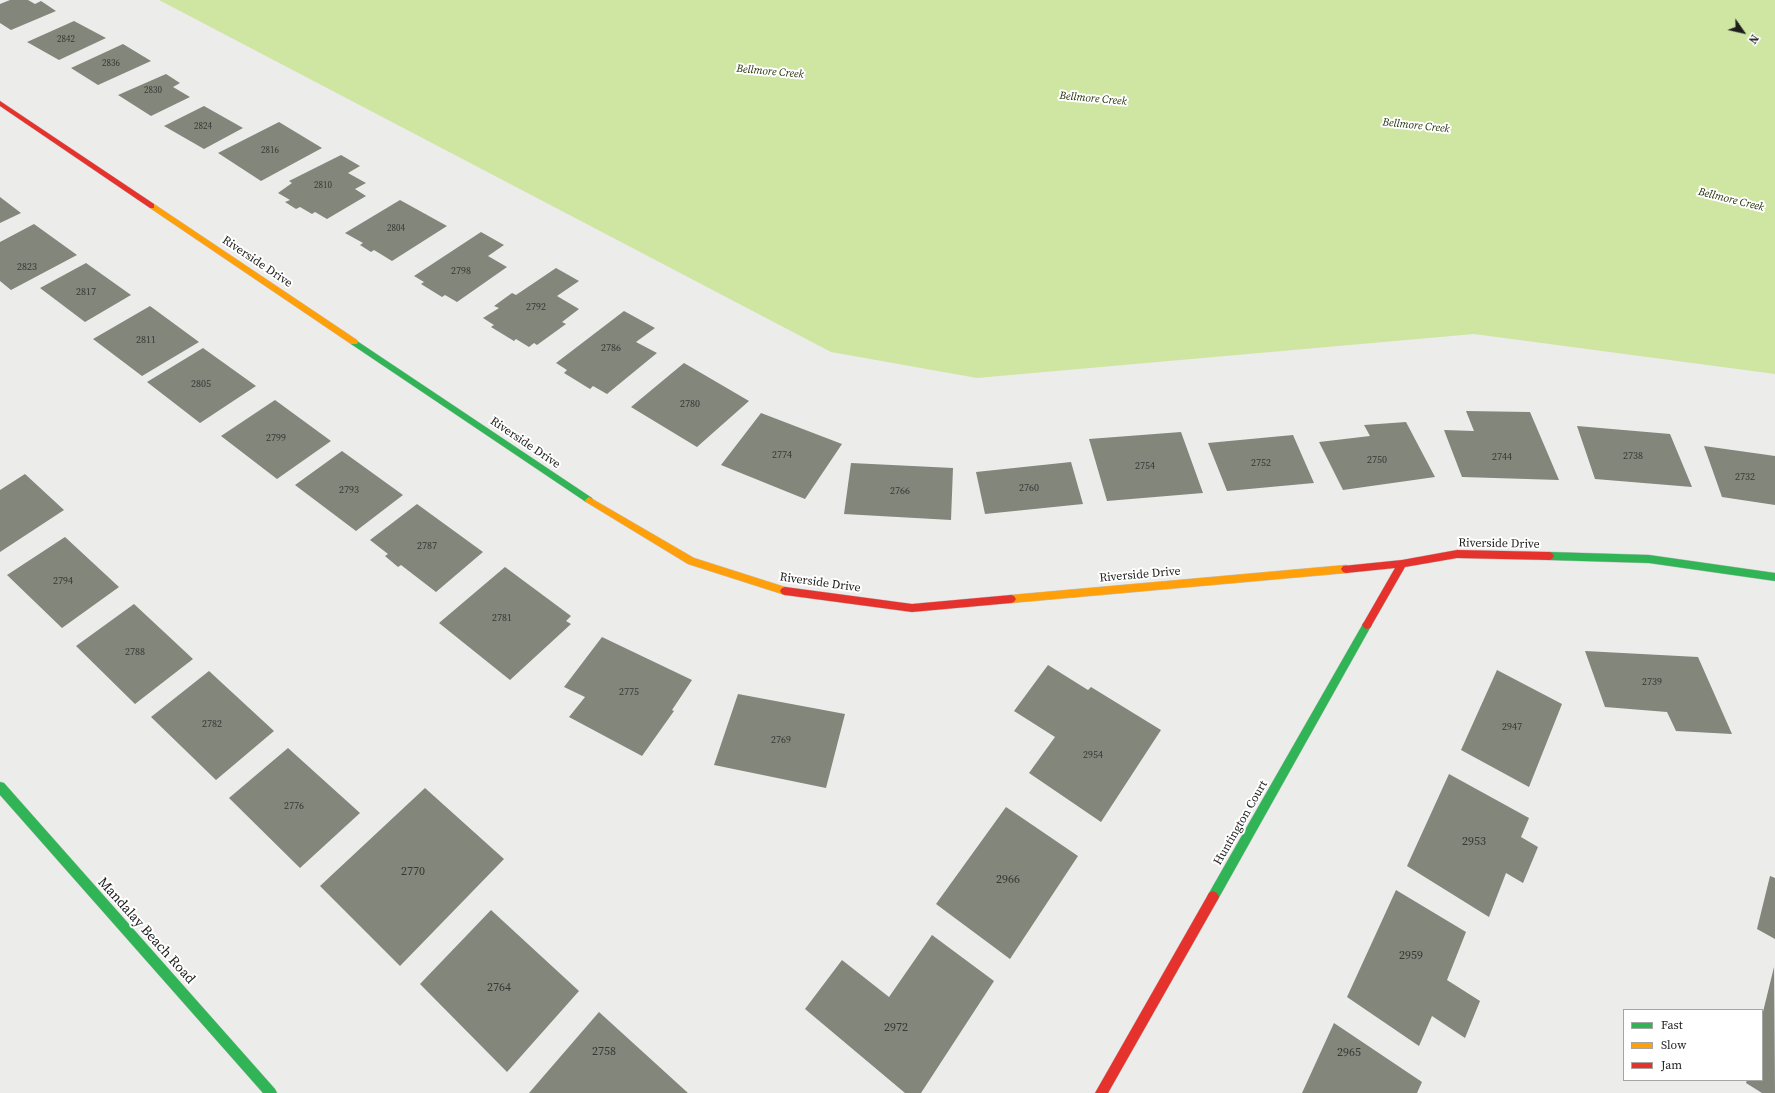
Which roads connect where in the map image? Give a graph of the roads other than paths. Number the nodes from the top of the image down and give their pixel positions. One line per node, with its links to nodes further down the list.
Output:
1 (0, 103): 2 (street, Riverside Drive)
2 (1402, 564): 3 (street, Riverside Drive); 6 (street, Huntington Court)
3 (1775, 577)
4 (0, 787): 5 (street, Mandalay Beach Road)
5 (271, 1093)
6 (1102, 1093)

